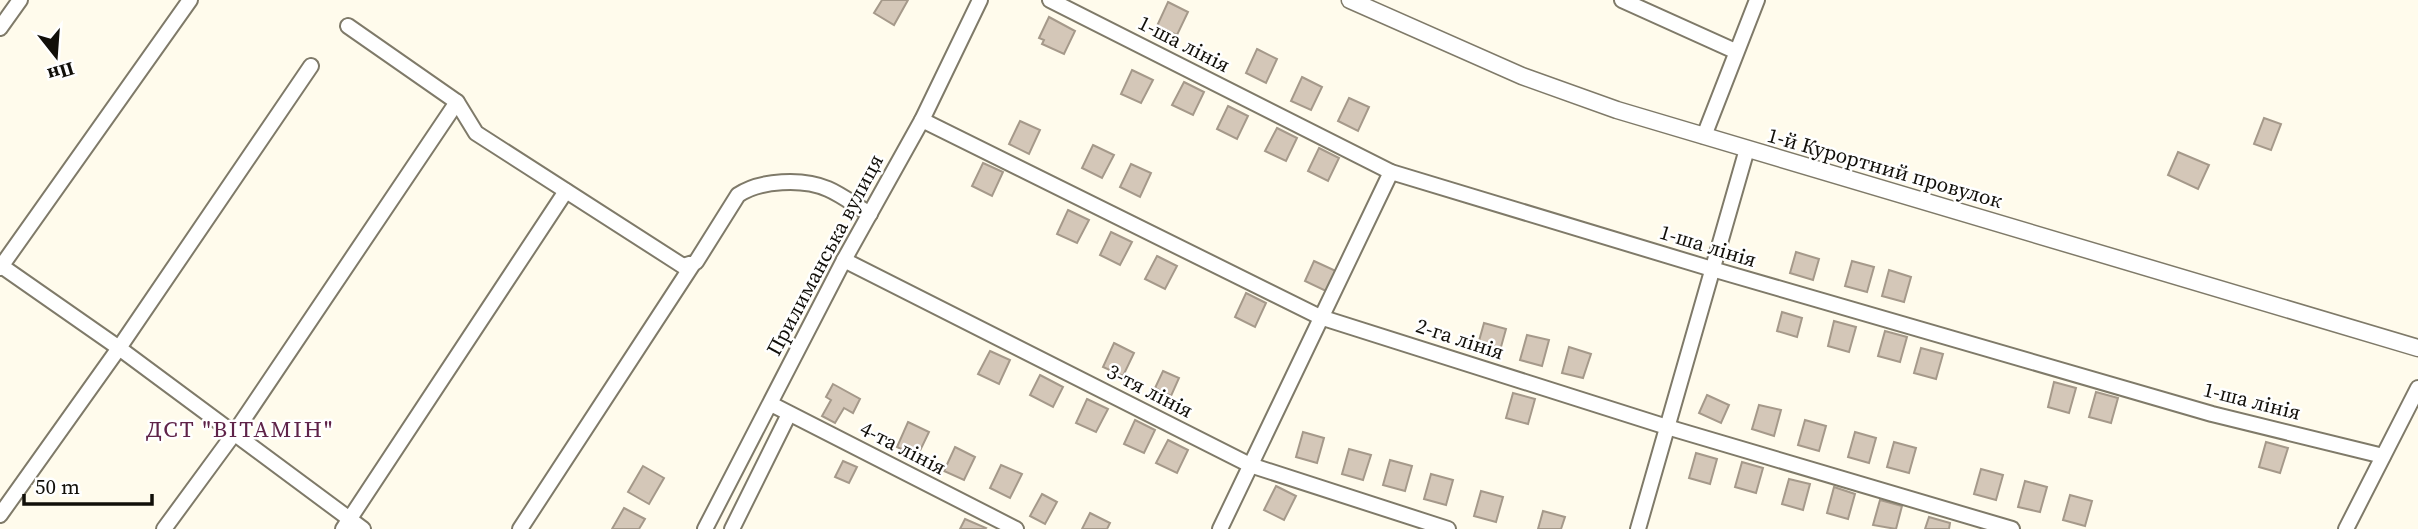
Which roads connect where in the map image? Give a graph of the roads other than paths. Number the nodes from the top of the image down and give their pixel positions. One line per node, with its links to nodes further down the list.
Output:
1 (20, 0): 9 (street)
2 (190, 0): 21 (street)
3 (980, 0): 13 (street, Прилиманська вулиця)
4 (1050, 0): 16 (street, 1-ша лінія)
5 (1350, 0): 14 (street, 1-й Курортний провулок)
6 (1622, 0): 10 (street)
7 (1757, 0): 10 (street)
8 (348, 26): 12 (street)
9 (0, 28)
10 (1735, 51): 14 (street)
11 (311, 66): 24 (street)
12 (457, 102): 17 (street); 30 (street)
13 (922, 120): 18 (street, Прилиманська вулиця); 23 (street, 2-га лінія)
14 (1704, 136): 15 (street, 1-й Курортний провулок)
15 (1747, 149): 22 (street); 25 (street, 1-й Курортний провулок)
16 (1391, 172): 22 (street, 1-ша лінія); 23 (street)
17 (566, 191): 20 (street); 34 (street)
18 (870, 214): 19 (street, Прилиманська вулиця); 20 (street)
19 (844, 260): 27 (street, Прилиманська вулиця); 32 (street, 3-тя лінія)
20 (693, 264): 37 (street)
21 (0, 266): 24 (street)
22 (1712, 269): 29 (street); 31 (street, 1-ша лінія)
23 (1320, 317): 29 (street, 2-га лінія); 32 (street)
24 (119, 348): 30 (street); 33 (street)
25 (2418, 348)
26 (2418, 388): 31 (street)
27 (771, 404): 28 (street, 4-та лінія); 38 (street, Прилиманська вулиця)
28 (789, 414): 39 (street); 40 (street, 4-та лінія)
29 (1667, 427): 43 (street); 44 (street, 2-га лінія)
30 (233, 435): 34 (street); 35 (street)
31 (2383, 456): 45 (street)
32 (1250, 466): 41 (street); 42 (street, 3-тя лінія)
33 (0, 515)
34 (346, 524): 36 (street)
35 (164, 529)
36 (363, 529)
37 (520, 529)
38 (705, 529)
39 (732, 529)
40 (1016, 529)
41 (1220, 529)
42 (1448, 529)
43 (1638, 529)
44 (2012, 529)
45 (2346, 529)

